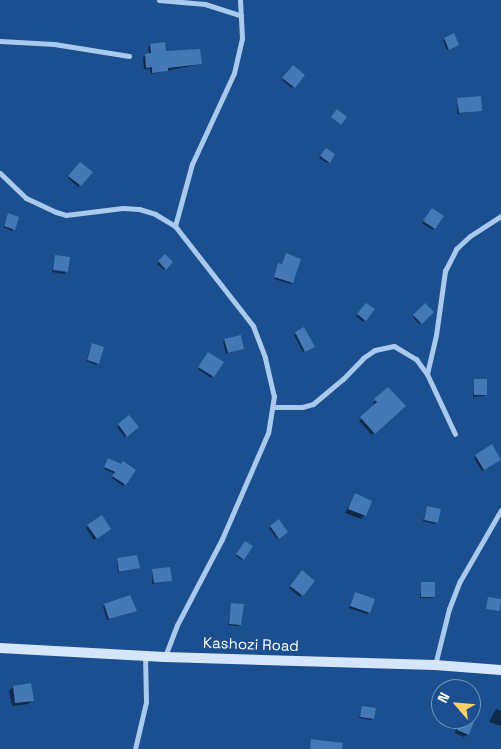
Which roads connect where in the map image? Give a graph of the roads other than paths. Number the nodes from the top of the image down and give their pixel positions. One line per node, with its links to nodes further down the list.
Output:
1 (159, 0): 3 (street)
2 (240, 0): 3 (street)
3 (241, 16): 8 (street)
4 (0, 41): 5 (street)
5 (129, 56)
6 (0, 174): 8 (street)
7 (501, 216): 9 (street)
8 (175, 226): 10 (street)
9 (427, 374): 10 (street); 11 (street)
10 (274, 407): 15 (street)
11 (455, 434)
12 (501, 510): 16 (street)
13 (0, 648): 14 (main road, Kashozi Road)
14 (145, 655): 15 (main road, Kashozi Road); 18 (street)
15 (166, 657): 16 (main road, Kashozi Road)
16 (434, 665): 17 (main road, Kashozi Road)
17 (501, 670)
18 (135, 749)

